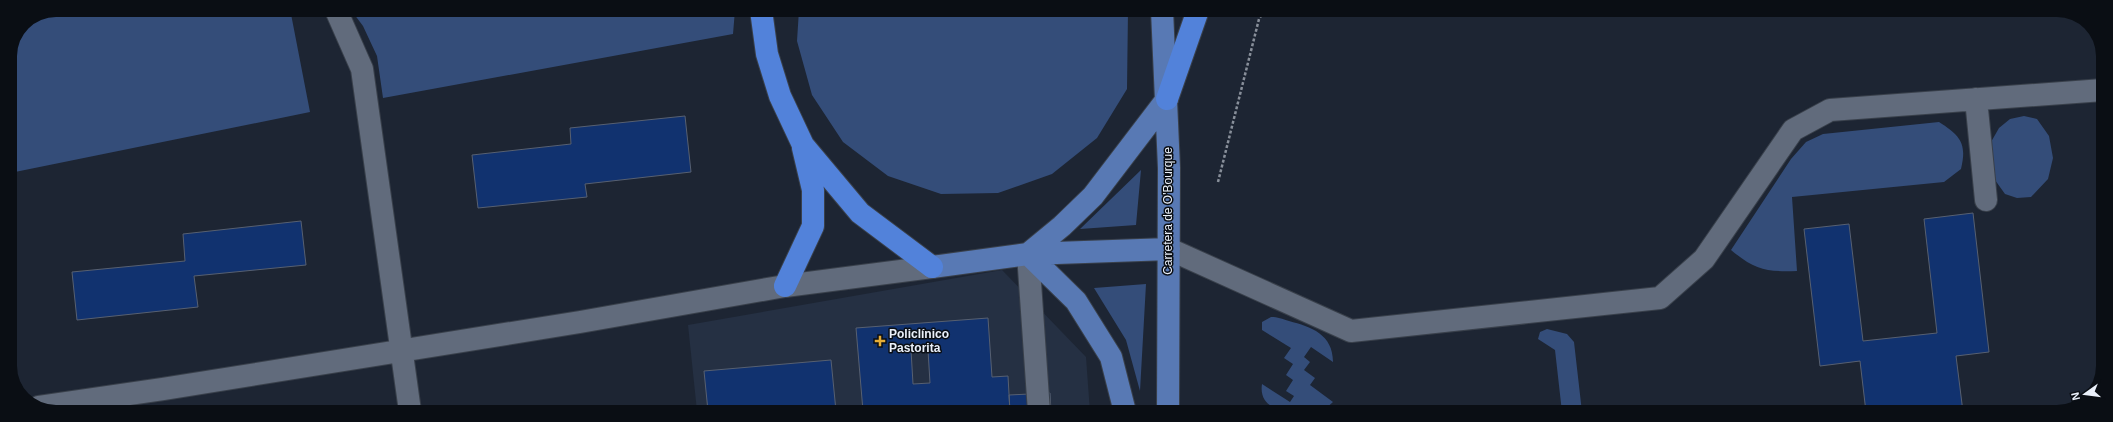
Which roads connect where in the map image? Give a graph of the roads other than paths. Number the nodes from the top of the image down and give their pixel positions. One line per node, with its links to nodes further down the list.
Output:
1 (339, 17): 14 (street)
2 (763, 17): 8 (highway)
3 (1162, 17): 6 (main road, Carretera de O'Bourque)
4 (1196, 17): 6 (highway)
5 (2096, 90): 7 (street)
6 (1167, 99): 10 (main road, Carretera de O'Bourque); 11 (main road)
7 (1976, 99): 9 (street); 10 (street)
8 (803, 145): 12 (highway); 13 (highway)
9 (1986, 200)
10 (1169, 249): 11 (main road); 19 (main road, Carretera de O'Bourque)
11 (1028, 254): 12 (main road); 17 (street); 18 (main road)
12 (932, 266): 13 (street)
13 (785, 286): 14 (street)
14 (401, 351): 15 (street); 16 (street)
15 (54, 405)
16 (409, 405)
17 (1039, 405)
18 (1123, 405)
19 (1168, 405)

